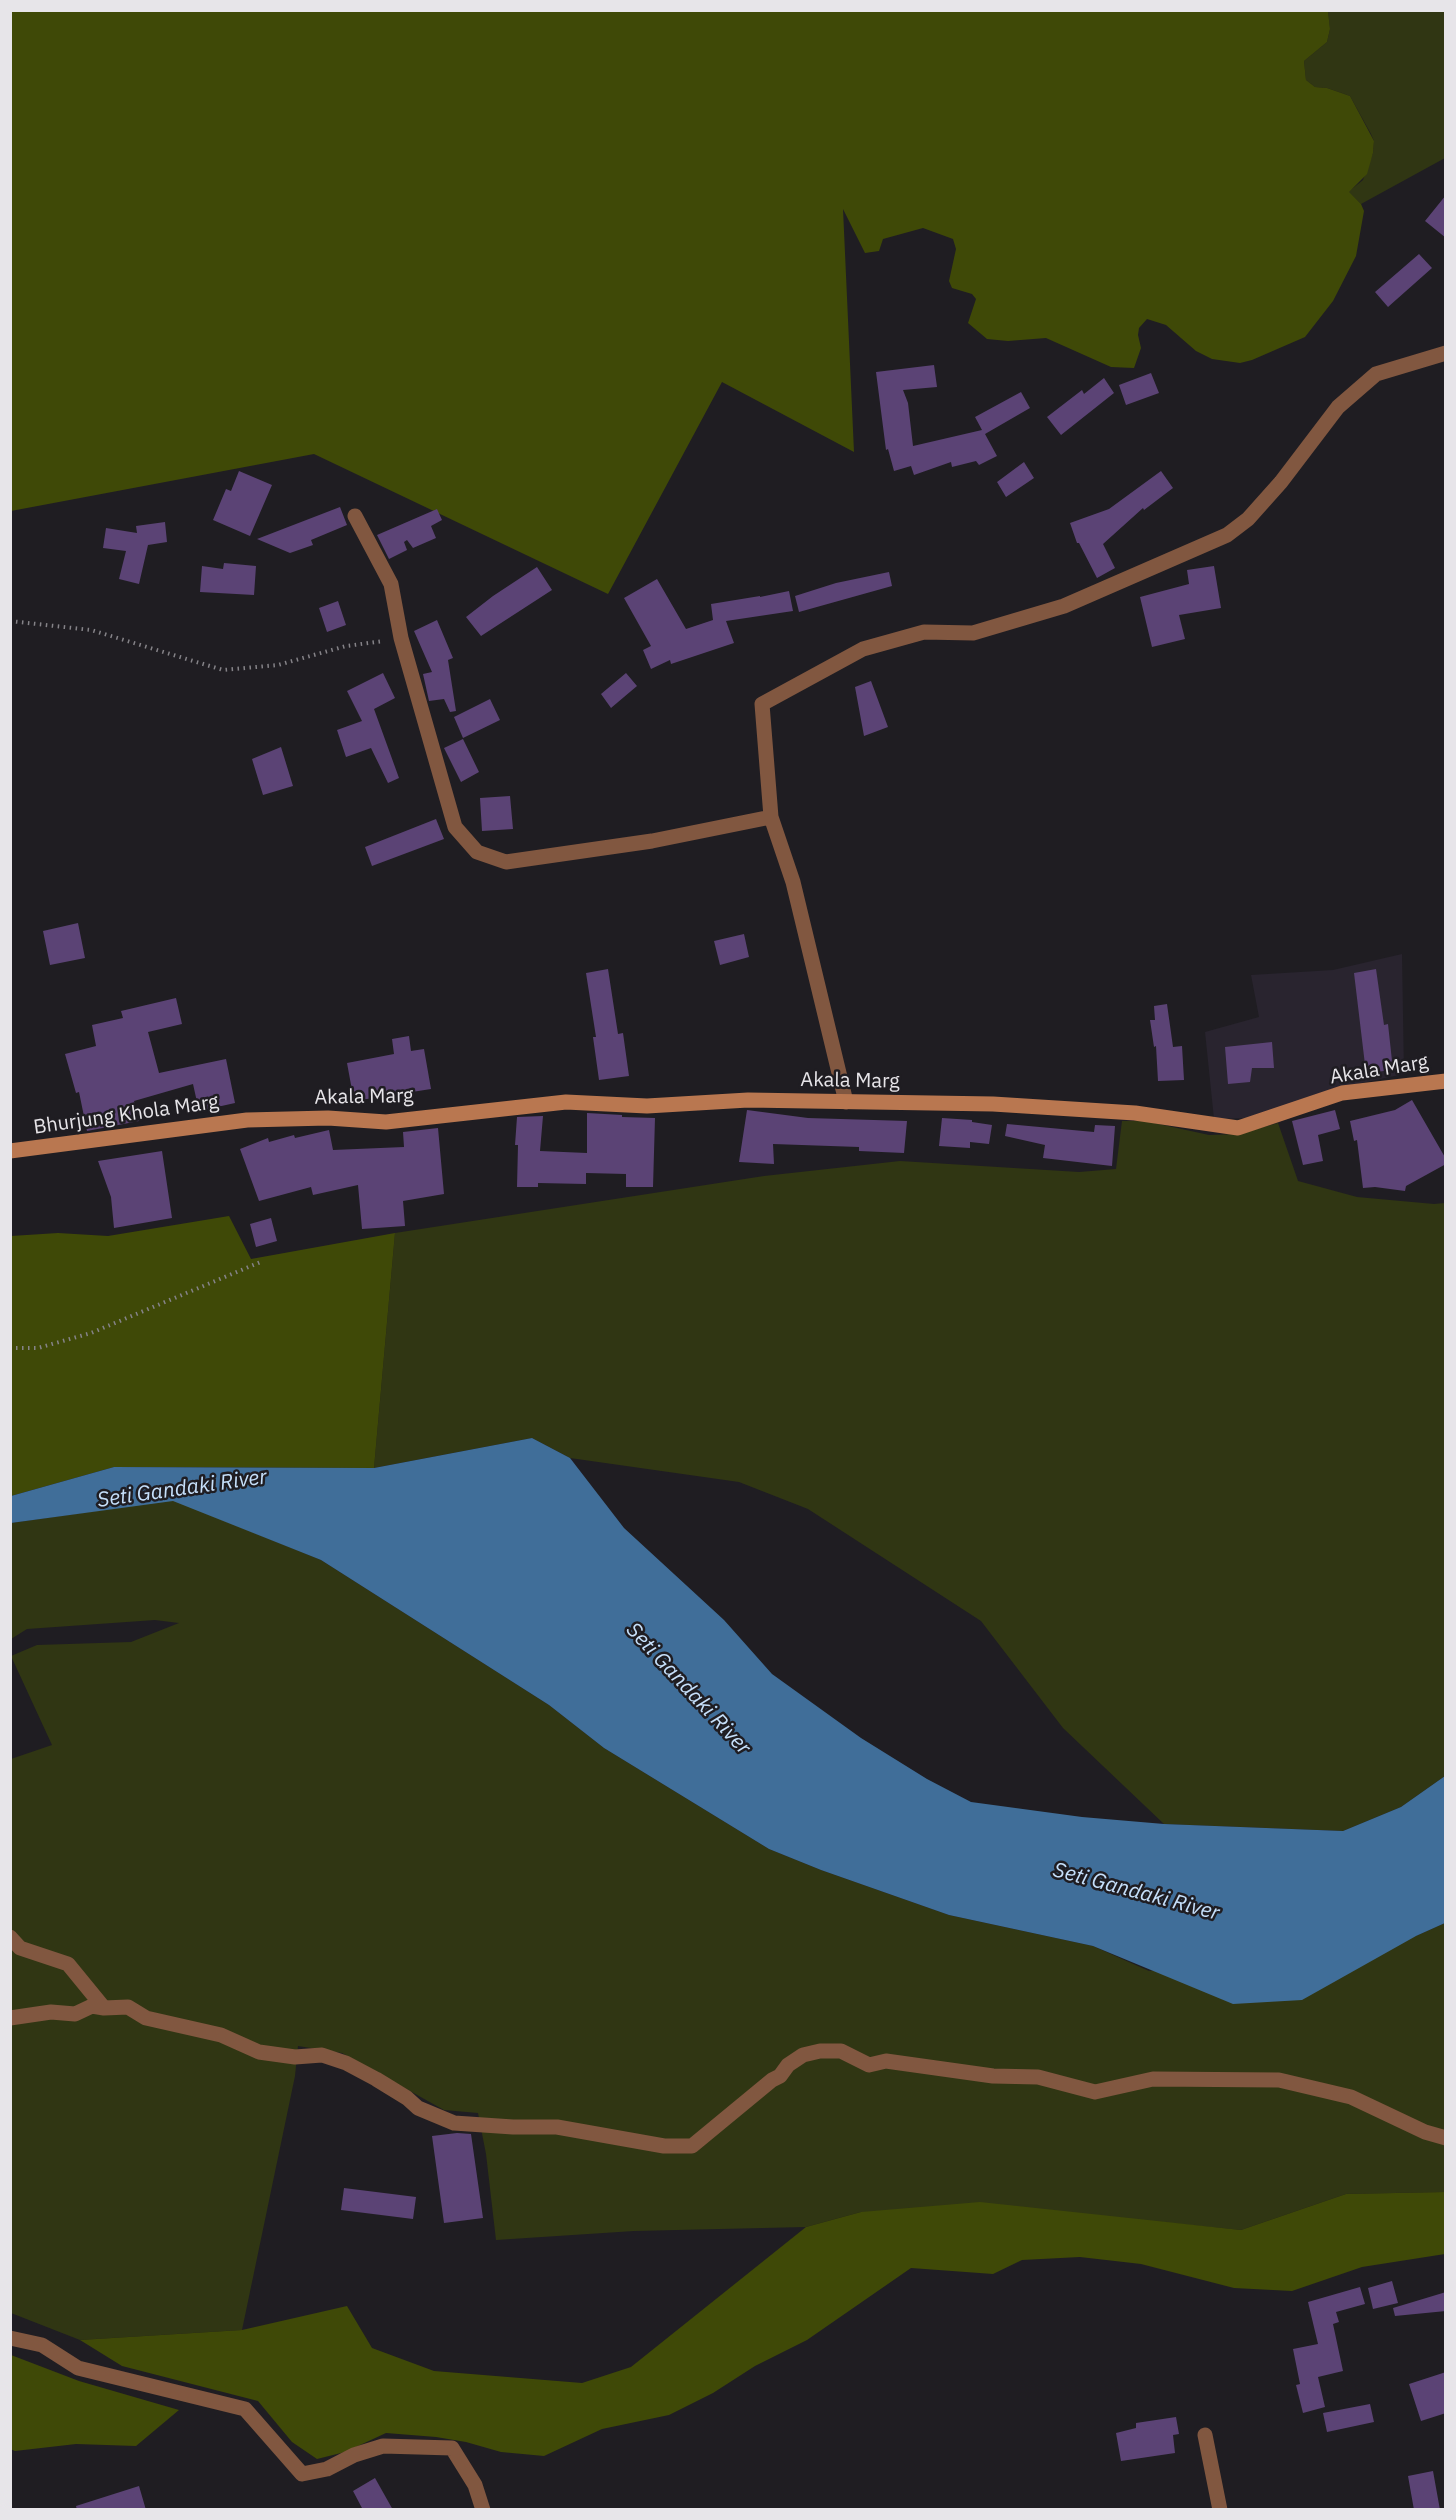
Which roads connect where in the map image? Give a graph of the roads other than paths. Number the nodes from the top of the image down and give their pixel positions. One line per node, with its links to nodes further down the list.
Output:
1 (1446, 353): 3 (street)
2 (355, 516): 3 (street)
3 (771, 818): 5 (street)
4 (1446, 1082): 5 (main road, Akala Marg)
5 (846, 1102): 6 (main road, Akala Marg)
6 (247, 1120): 7 (main road, Bhurjung Khola Marg)
7 (10, 1151)
8 (10, 1937): 9 (street)
9 (104, 2008): 10 (street); 11 (street)
10 (10, 2018)
11 (1446, 2138)
12 (10, 2338): 14 (street)
13 (1205, 2435): 15 (street)
14 (483, 2510)
15 (1220, 2510)

